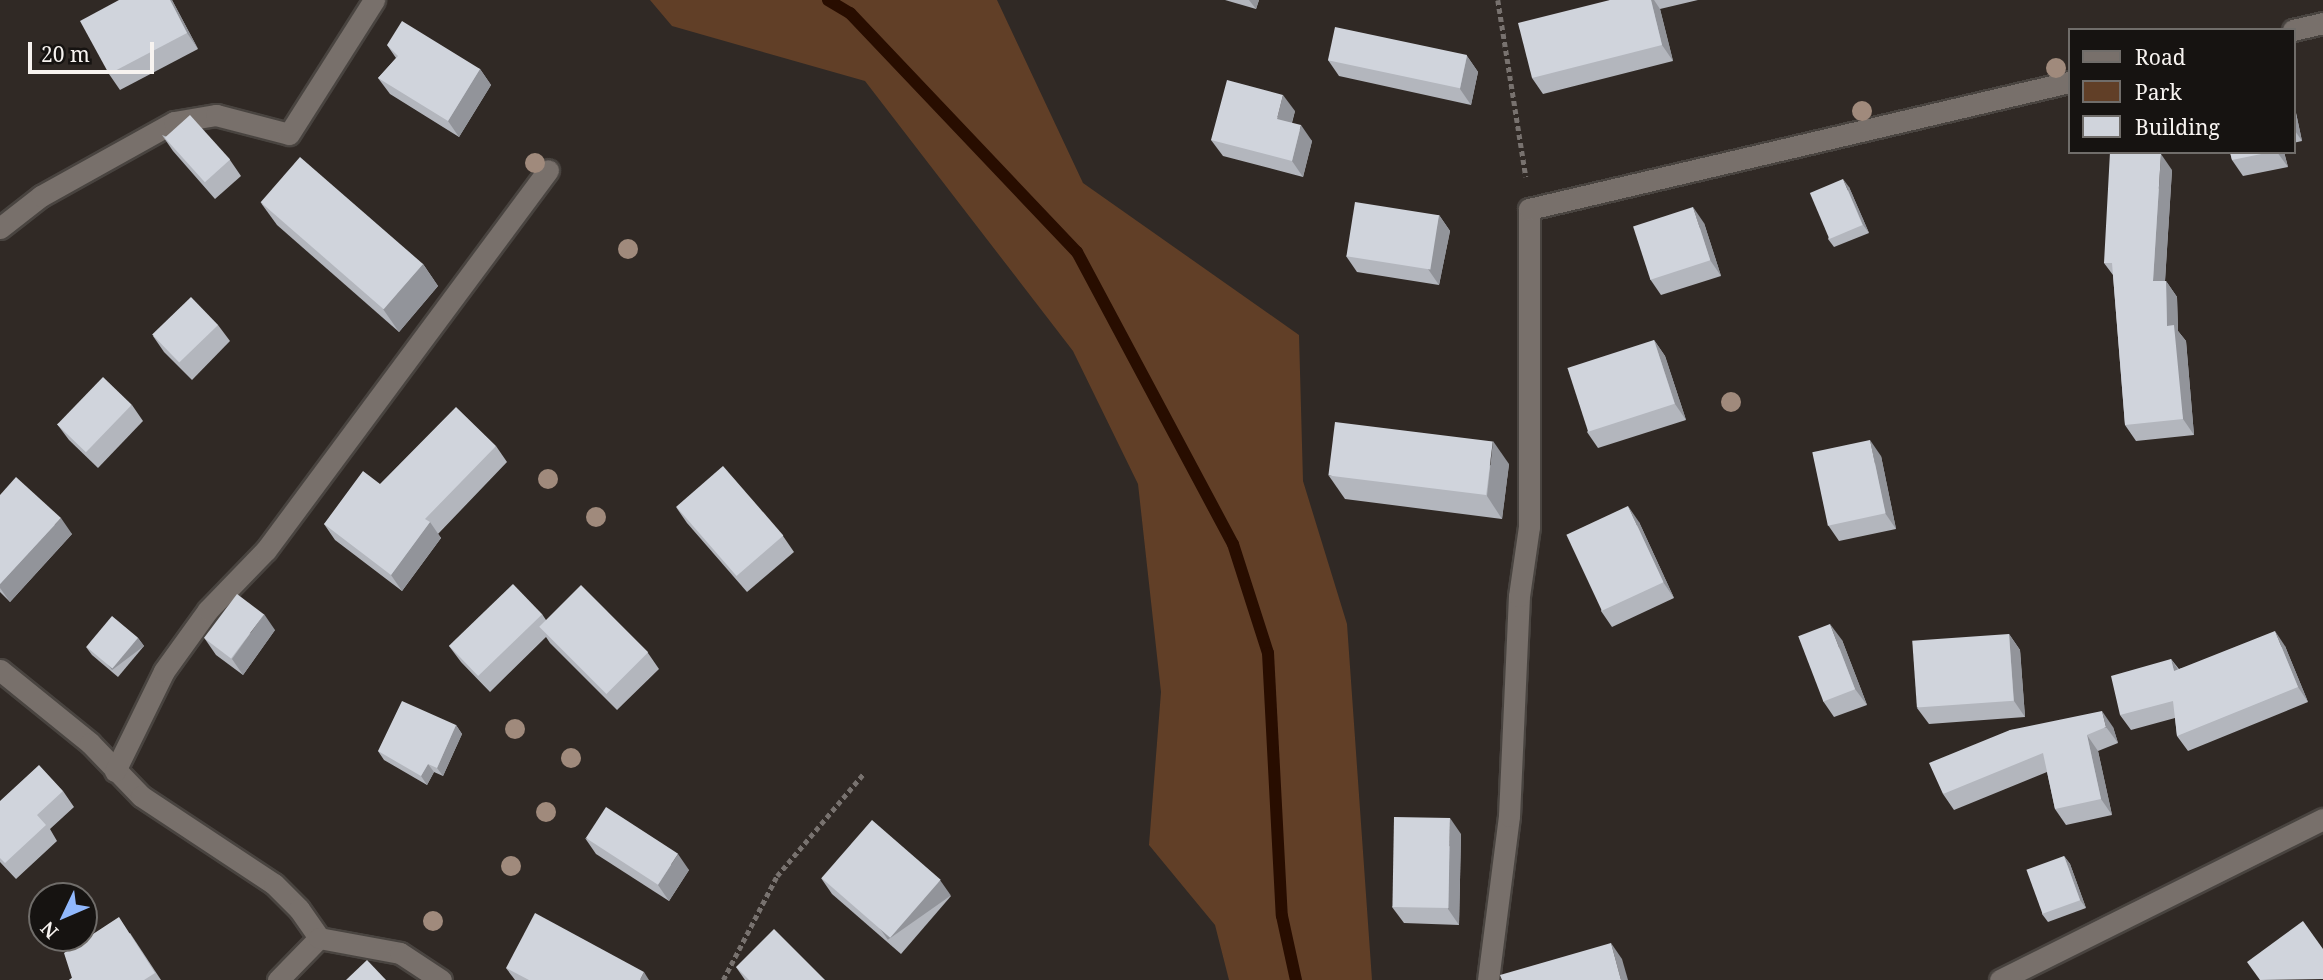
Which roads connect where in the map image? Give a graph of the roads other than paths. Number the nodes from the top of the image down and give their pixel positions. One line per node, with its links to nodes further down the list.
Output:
1 (374, 0): 6 (street)
2 (2323, 23): 3 (street)
3 (2295, 30)
4 (2068, 82): 13 (street)
5 (548, 170): 8 (street)
6 (0, 228)
7 (0, 670): 8 (street)
8 (115, 771): 10 (street)
9 (2323, 820): 14 (street)
10 (319, 939): 11 (street); 12 (street)
11 (278, 980)
12 (441, 980)
13 (1488, 980)
14 (2000, 980)

